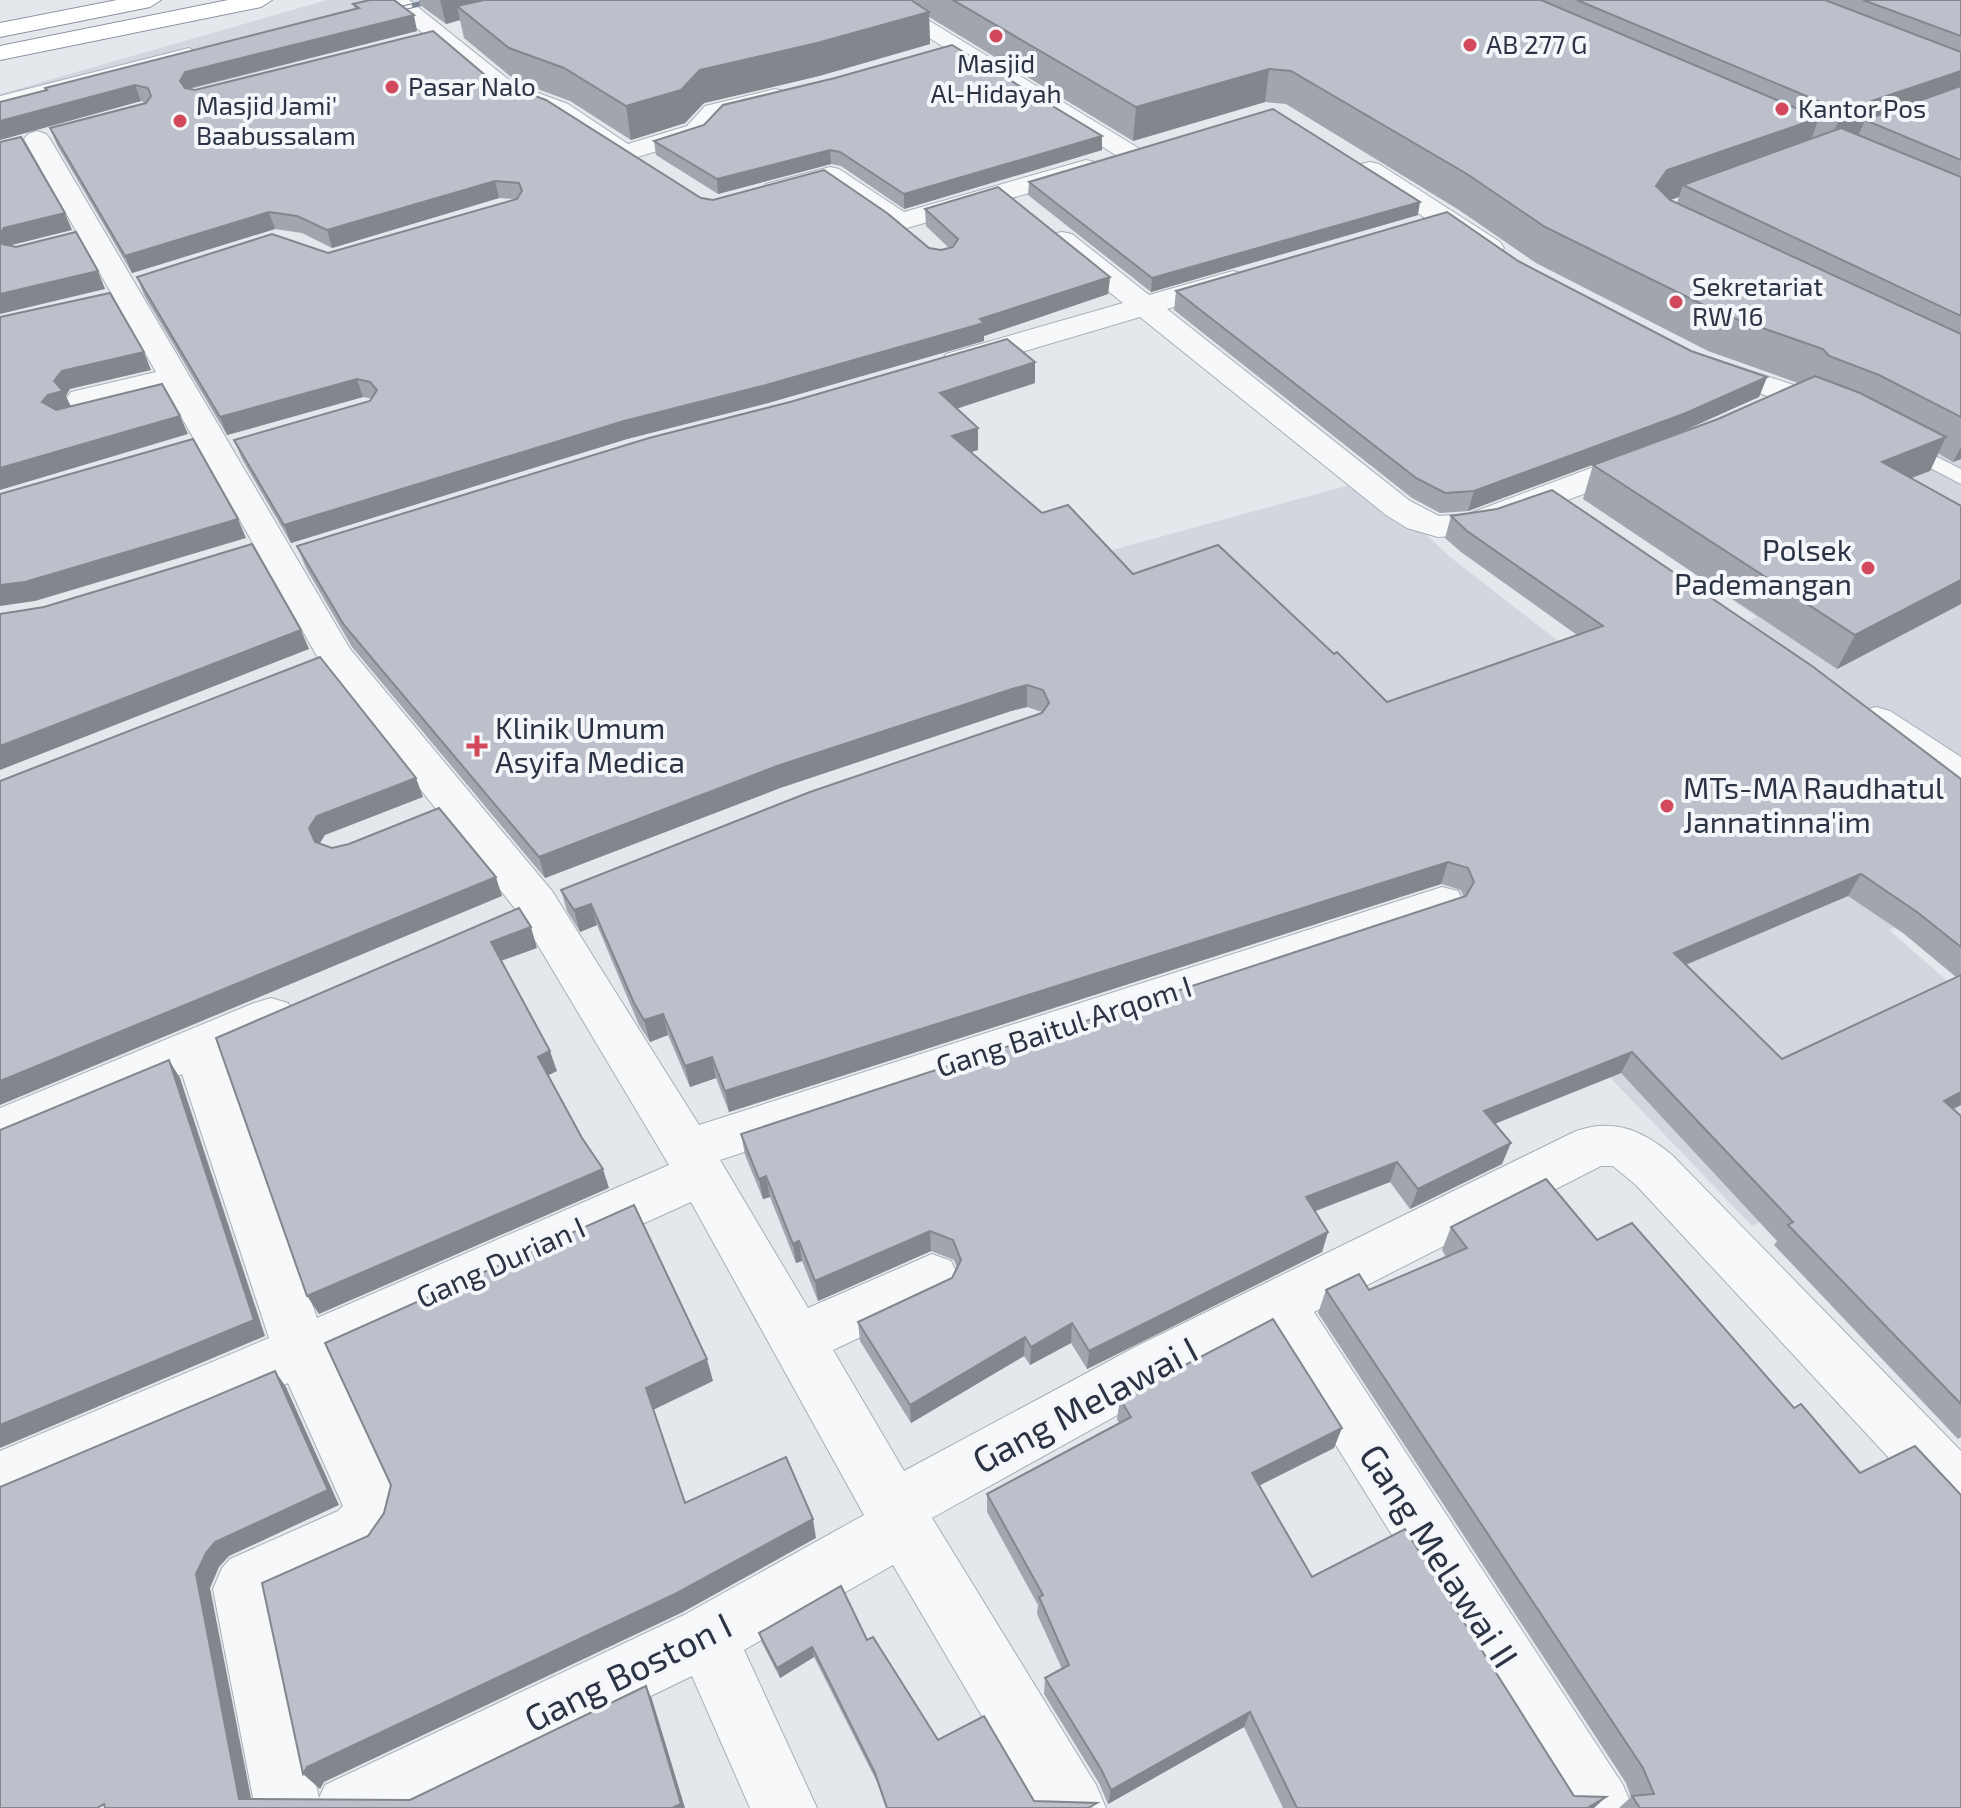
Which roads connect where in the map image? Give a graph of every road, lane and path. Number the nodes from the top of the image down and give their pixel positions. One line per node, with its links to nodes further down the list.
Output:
1 (48, 0): 7 (highway)
2 (150, 0): 9 (highway)
3 (165, 0): 9 (highway)
4 (261, 0): 14 (highway)
5 (880, 0): 12 (street)
6 (388, 1): 10 (street)
7 (0, 9)
8 (470, 25): 10 (street)
9 (0, 31)
10 (439, 33): 11 (street); 20 (street)
11 (406, 41)
12 (959, 46): 15 (street); 22 (street)
13 (201, 49): 17 (lane)
14 (0, 53)
15 (919, 57)
16 (797, 91): 20 (street)
17 (0, 101)
18 (38, 139): 33 (street)
19 (1161, 145): 22 (street)
20 (628, 152): 23 (street)
21 (1342, 153): 26 (street)
22 (1131, 154): 24 (street)
23 (651, 167)
24 (1003, 192): 25 (street); 30 (street)
25 (752, 196)
26 (1447, 218): 27 (street); 28 (street)
27 (1417, 227)
28 (1511, 263)
29 (1254, 274): 30 (street)
30 (1143, 307): 32 (street); 39 (street)
31 (1683, 354): 35 (street)
32 (931, 369)
33 (178, 384): 34 (street); 43 (street)
34 (80, 408)
35 (1748, 416)
36 (1880, 434): 38 (lane)
37 (1677, 448): 39 (street)
38 (1961, 478)
39 (1548, 494): 40 (street)
40 (1586, 519)
41 (1846, 699): 42 (street)
42 (1961, 776)
43 (455, 803): 44 (street); 45 (street)
44 (412, 820)
45 (557, 895): 47 (street); 51 (street)
46 (1442, 903): 51 (street, Gang Baitul Arqom I)
47 (494, 921)
48 (310, 1000): 49 (street)
49 (197, 1048): 50 (street); 55 (street)
50 (0, 1130)
51 (694, 1162): 54 (street); 55 (street, Gang Durian I)
52 (932, 1278): 54 (street)
53 (1279, 1305): 57 (street, Gang Melawai I); 58 (street, Gang Melawai I); 64 (street, Gang Melawai II)
54 (797, 1340): 58 (street)
55 (301, 1351): 56 (street, Gang Durian I); 61 (street)
56 (0, 1480)
57 (1961, 1493)
58 (898, 1517): 59 (street, Gang Boston I); 63 (street)
59 (706, 1637): 60 (street, Gang Boston I); 62 (street)
60 (376, 1801)
61 (288, 1808)
62 (784, 1808)
63 (1073, 1808)
64 (1600, 1808)

